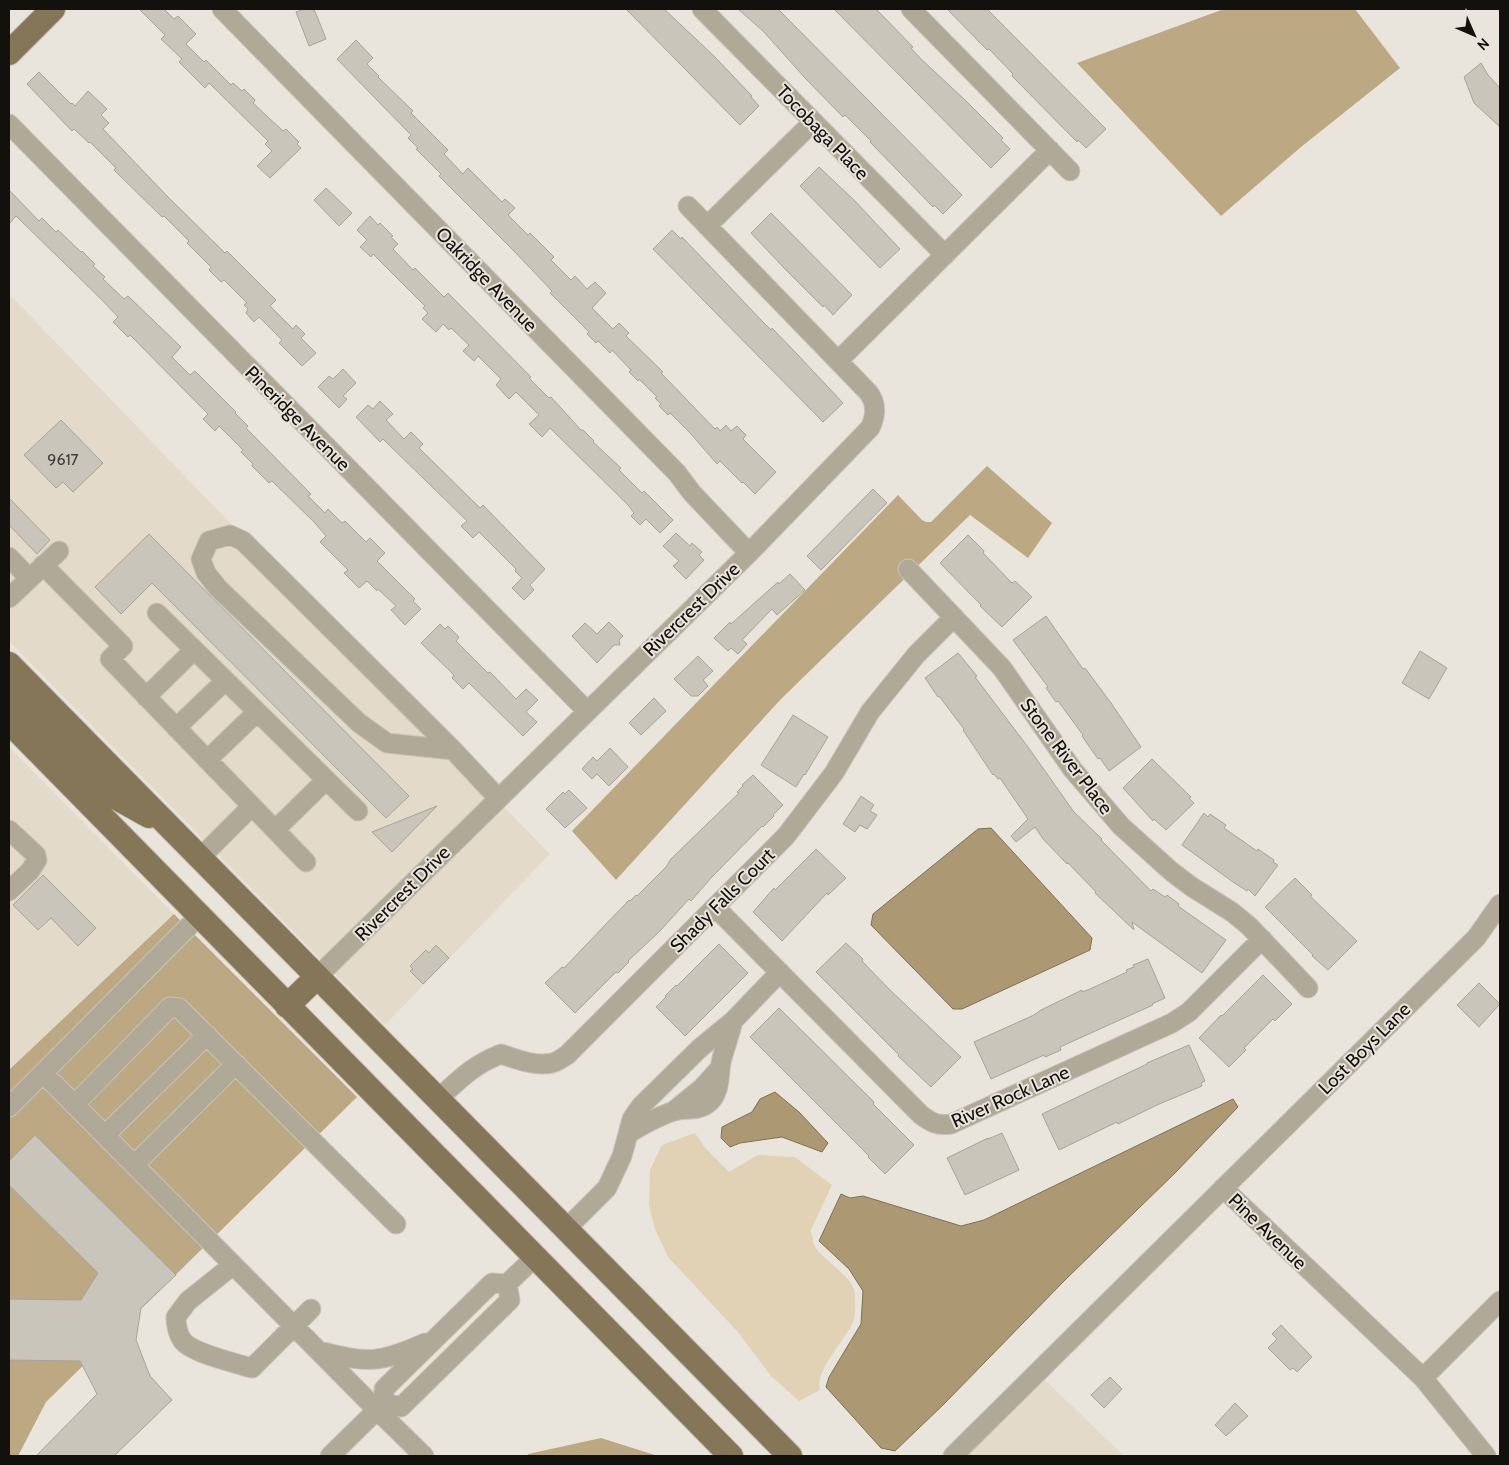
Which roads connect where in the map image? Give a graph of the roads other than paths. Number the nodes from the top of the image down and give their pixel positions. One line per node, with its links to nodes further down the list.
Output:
1 (53, 9): 5 (main road)
2 (222, 9): 15 (street, Oakridge Avenue)
3 (702, 9): 6 (street, Tocobaga Place)
4 (910, 9): 8 (street)
5 (9, 53)
6 (813, 122): 11 (street); 12 (street, Tocobaga Place)
7 (9, 124): 28 (street, Pineridge Avenue)
8 (1050, 150): 9 (street); 12 (street)
9 (1070, 171)
10 (688, 206): 11 (street, Rivercrest Drive)
11 (707, 226): 13 (street, Rivercrest Drive)
12 (945, 256): 13 (street)
13 (838, 361): 15 (street, Rivercrest Drive)
14 (59, 551): 17 (street)
15 (749, 553): 28 (street, Rivercrest Drive)
16 (9, 557): 19 (street)
17 (43, 565): 19 (street); 27 (street)
18 (908, 569): 22 (street, Stone River Place)
19 (30, 578): 20 (street)
20 (9, 598)
21 (157, 613): 23 (street)
22 (954, 617): 45 (street, Shady Falls Court); 47 (street, Stone River Place)
23 (194, 650): 25 (street); 27 (street)
24 (9, 664): 38 (main road)
25 (225, 681): 29 (street); 31 (street)
26 (9, 693): 38 (main road)
27 (146, 696): 31 (street)
28 (587, 711): 35 (street, Rivercrest Drive)
29 (257, 712): 33 (street); 34 (street)
30 (9, 722): 46 (main road)
31 (176, 728): 33 (street)
32 (453, 750): 32 (street); 35 (street)
33 (207, 760): 36 (street)
34 (326, 780): 37 (street); 40 (street)
35 (498, 798): 49 (street, Rivercrest Drive)
36 (252, 806): 40 (street); 41 (street)
37 (358, 811)
38 (165, 822): 41 (main road)
39 (9, 830): 43 (street)
40 (275, 830): 42 (street)
41 (200, 858): 49 (main road)
42 (306, 862)
43 (9, 891)
44 (1500, 904): 64 (street, Lost Boys Lane)
45 (715, 907): 48 (street, River Rock Lane); 58 (street, Shady Falls Court)
46 (199, 916): 51 (main road); 56 (street)
47 (1262, 939): 48 (street, River Rock Lane); 50 (street, Stone River Place)
48 (780, 972): 52 (street)
49 (317, 977): 51 (main road); 58 (main road)
50 (1308, 988)
51 (287, 1006): 67 (main road)
52 (733, 1021): 54 (street); 57 (street)
53 (207, 1035): 55 (street); 59 (street); 62 (street)
54 (686, 1061): 57 (street); 61 (street)
55 (236, 1064): 63 (street); 65 (street)
56 (42, 1074): 59 (street); 60 (street)
57 (716, 1074): 61 (street)
58 (438, 1099): 66 (main road)
59 (74, 1105): 62 (street)
60 (9, 1107)
61 (629, 1133): 66 (street)
62 (104, 1135): 63 (street)
63 (134, 1165): 68 (street)
64 (1223, 1188): 75 (street, Pine Avenue); 81 (street, Pine Avenue)
65 (396, 1224)
66 (566, 1229): 80 (main road)
67 (535, 1257): 69 (street); 77 (main road)
68 (233, 1265): 72 (street); 72 (street)
69 (507, 1284): 73 (street); 76 (street)
70 (1500, 1301): 75 (street)
71 (311, 1309): 72 (street)
72 (294, 1326): 74 (street)
73 (435, 1339): 74 (street); 76 (street)
74 (318, 1351): 76 (street)
75 (1422, 1378): 82 (street, Pine Avenue)
76 (380, 1406): 78 (street); 79 (street)
77 (728, 1455)
78 (330, 1456)
79 (424, 1456)
80 (790, 1456)
81 (953, 1456)
82 (1486, 1456)

